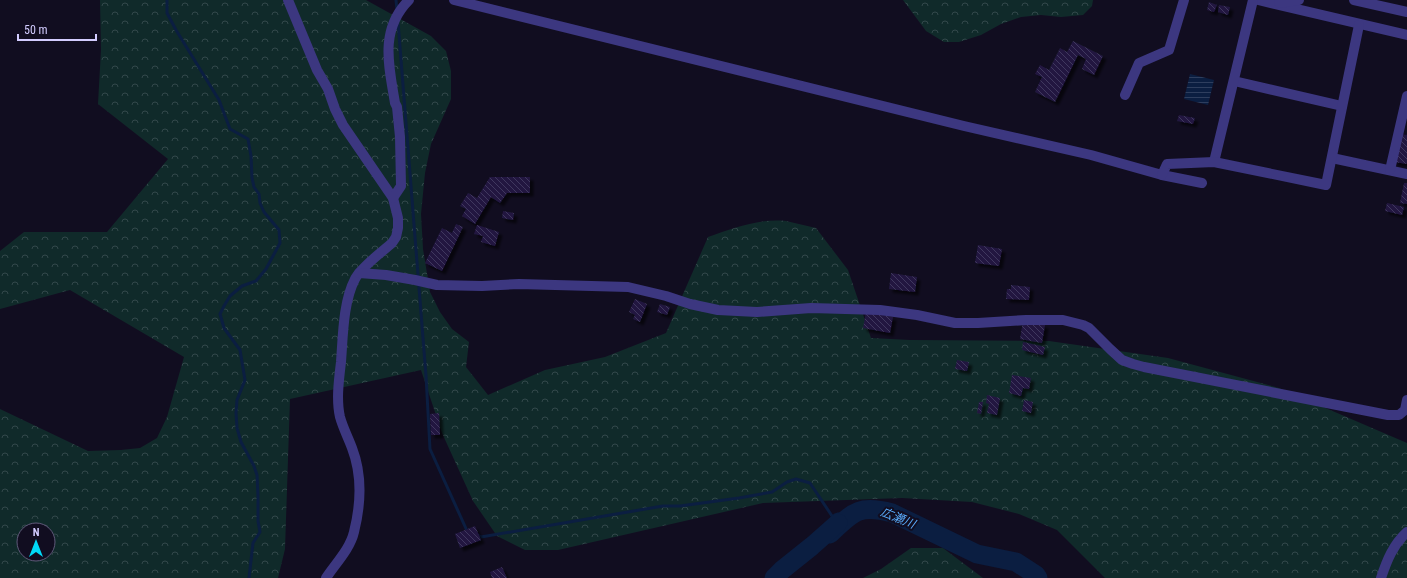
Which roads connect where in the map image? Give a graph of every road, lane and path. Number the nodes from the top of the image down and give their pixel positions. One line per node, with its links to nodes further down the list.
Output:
1 (288, 0): 23 (street)
2 (408, 0): 23 (street)
3 (454, 0): 21 (street)
4 (1184, 0): 14 (street)
5 (1253, 0): 13 (street)
6 (1258, 0): 9 (street)
7 (1299, 0): 9 (street)
8 (1354, 0): 10 (street)
9 (1273, 4): 11 (street)
10 (1407, 12)
11 (1359, 25): 12 (street); 16 (street)
12 (1407, 35)
13 (1234, 81): 16 (street); 18 (street)
14 (1125, 95)
15 (1407, 96): 19 (street)
16 (1342, 106): 17 (street)
17 (1332, 158): 18 (street); 19 (street)
18 (1214, 162): 21 (street)
19 (1390, 170): 20 (street)
20 (1407, 174)
21 (1162, 175): 22 (street)
22 (1202, 183)
23 (393, 198): 24 (street)
24 (359, 273): 25 (street); 27 (street)
25 (1407, 400)
26 (1407, 532): 28 (street)
27 (326, 578)
28 (1381, 578)

